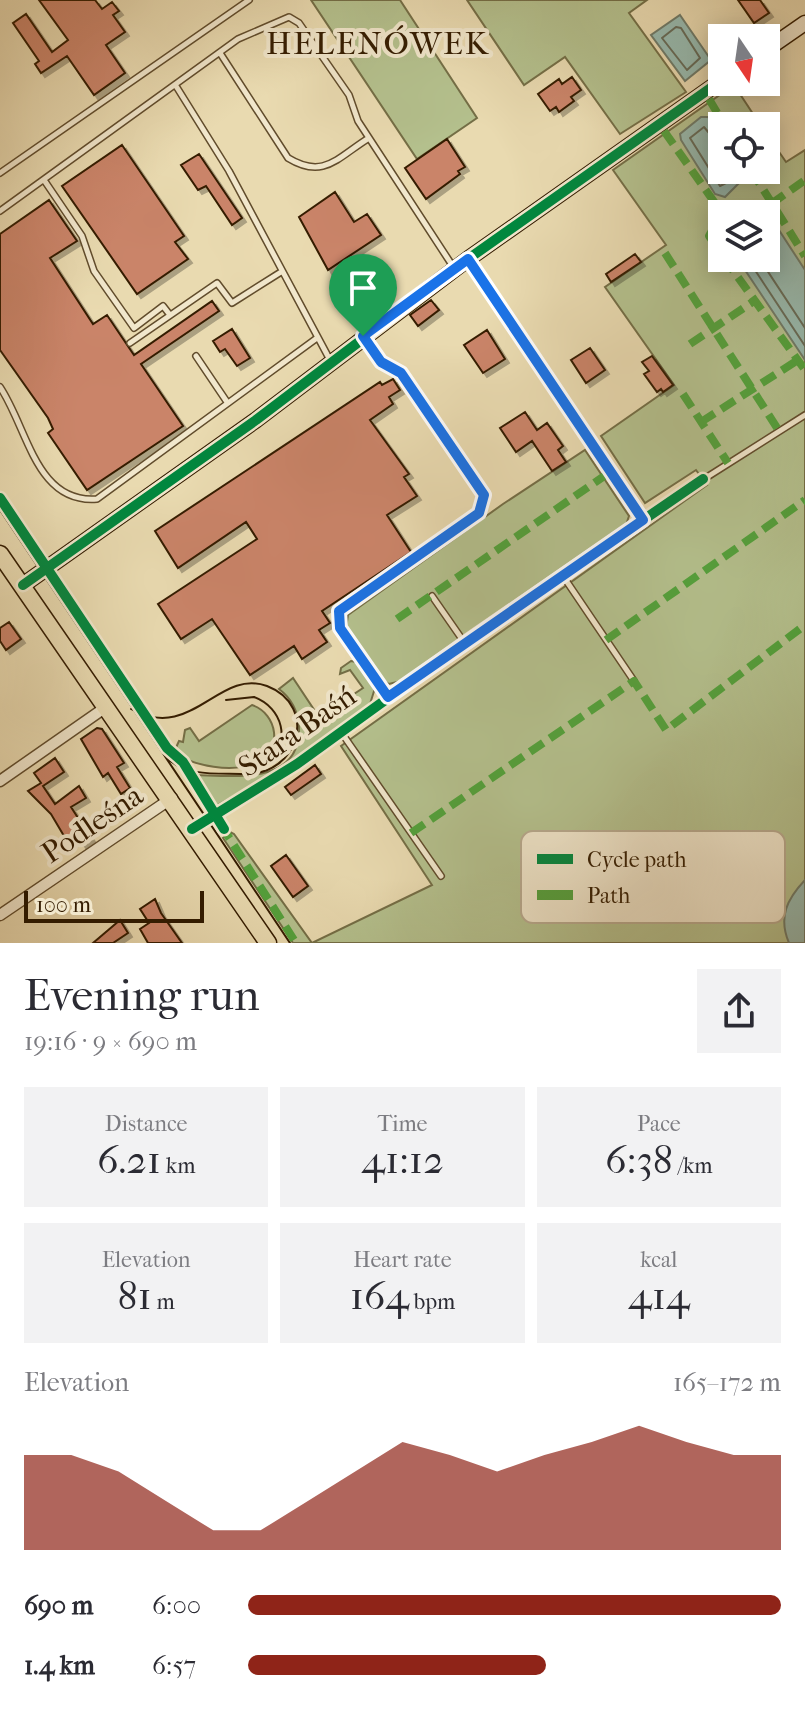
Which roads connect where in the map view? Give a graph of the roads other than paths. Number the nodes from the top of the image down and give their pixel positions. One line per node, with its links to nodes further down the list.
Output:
1 (249, 0): 8 (lane)
2 (805, 23): 3 (street)
3 (780, 40)
4 (220, 53): 5 (lane); 7 (lane); 7 (lane)
5 (176, 86): 9 (lane); 13 (lane)
6 (708, 90): 11 (street)
7 (369, 138): 12 (lane)
8 (0, 173)
9 (44, 180): 10 (lane); 14 (lane)
10 (0, 211)
11 (468, 259): 15 (street); 24 (street)
12 (450, 262)
13 (281, 272): 14 (lane); 16 (lane)
14 (170, 315): 17 (lane)
15 (363, 336): 19 (street); 31 (lane)
16 (317, 338): 19 (lane); 21 (lane)
17 (130, 343)
18 (196, 356): 21 (lane)
19 (331, 361): 27 (street)
20 (0, 387): 21 (lane)
21 (227, 402)
22 (805, 415): 23 (lane, Stara Baśń)
23 (703, 479): 24 (street, Stara Baśń)
24 (643, 520): 26 (street, Stara Baśń)
25 (0, 554): 27 (main road)
26 (562, 575): 29 (street, Stara Baśń); 30 (lane)
27 (23, 585): 32 (main road)
28 (432, 596): 29 (lane)
29 (464, 643): 31 (street, Stara Baśń)
30 (634, 681)
31 (388, 697): 33 (street, Stara Baśń)
32 (106, 707): 34 (street); 35 (main road)
33 (340, 732): 36 (street, Stara Baśń); 37 (lane)
34 (0, 781)
35 (172, 798): 36 (main road); 38 (street, Podleśna)
36 (192, 829): 39 (main road)
37 (441, 876)
38 (0, 915)
39 (268, 943)

